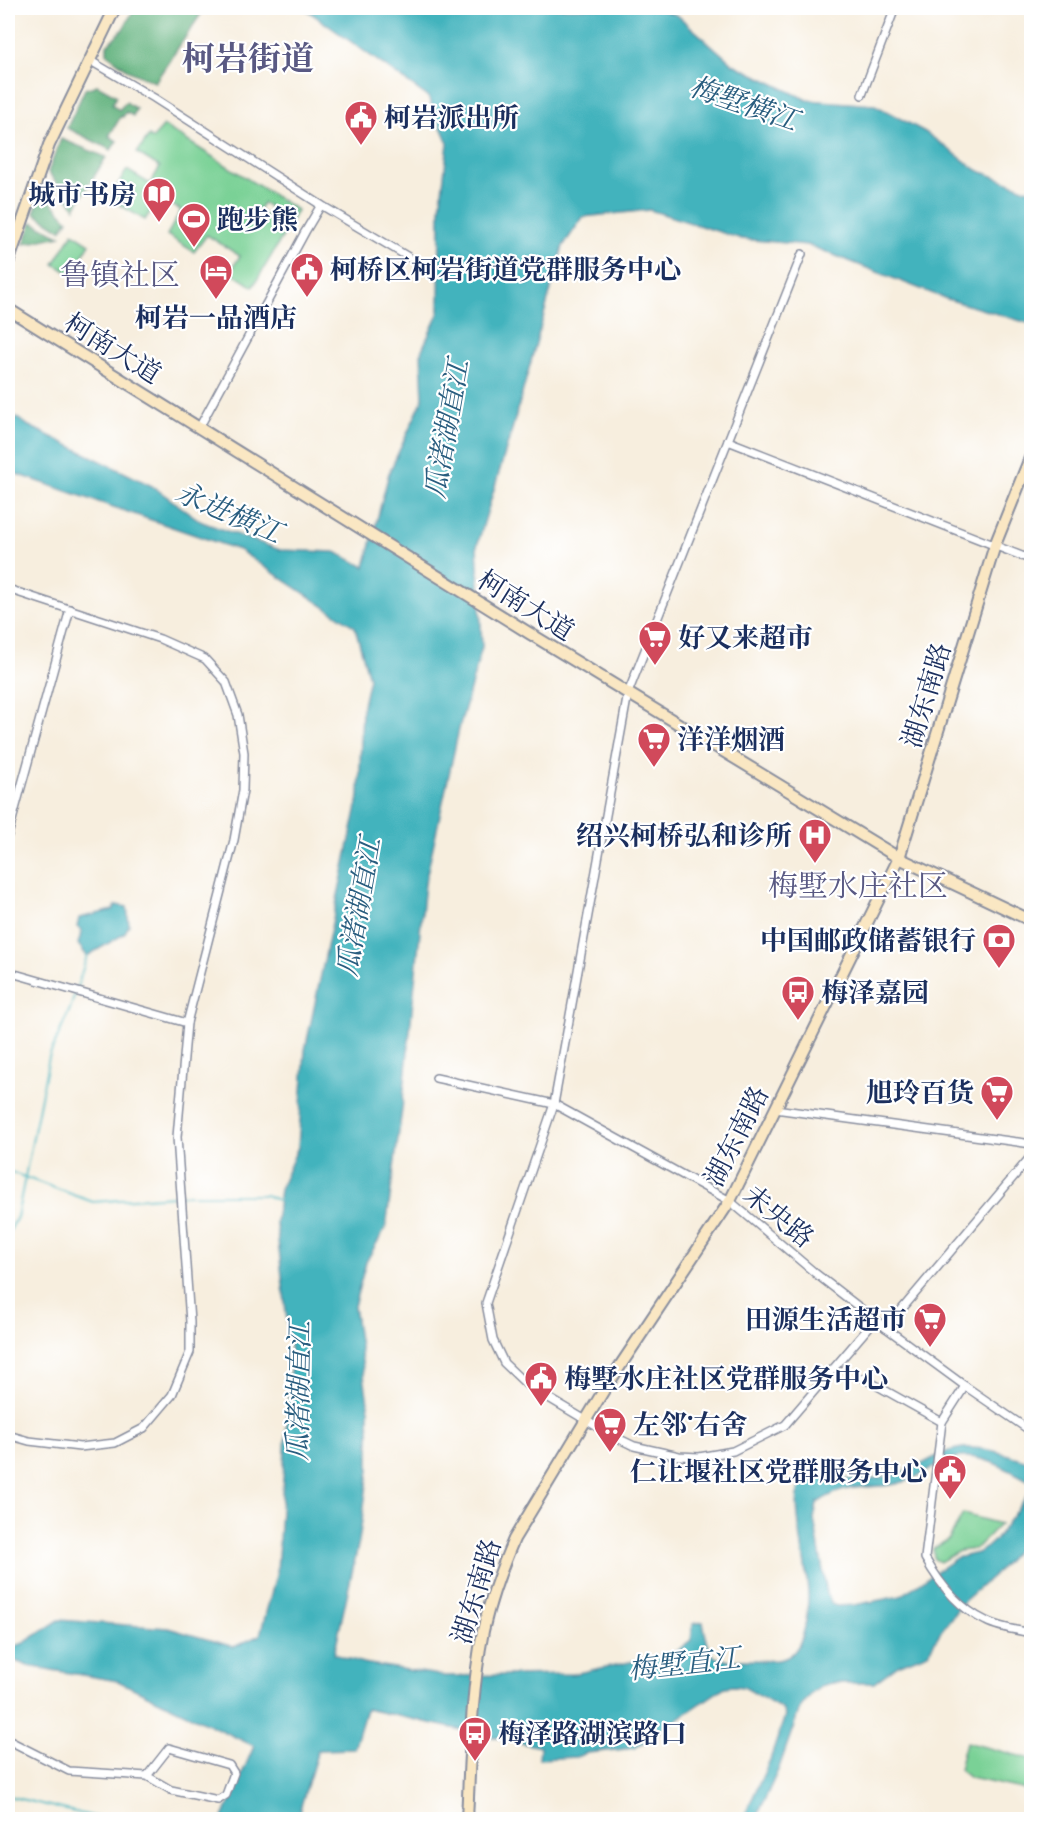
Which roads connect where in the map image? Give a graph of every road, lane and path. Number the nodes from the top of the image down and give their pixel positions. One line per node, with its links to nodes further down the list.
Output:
1 (115, 8): 3 (street)
2 (895, 8): 4 (street)
3 (89, 60): 5 (street); 8 (street)
4 (862, 95)
5 (321, 205): 7 (street); 10 (street)
6 (802, 254): 11 (street)
7 (410, 258)
8 (8, 263)
9 (8, 309): 10 (street, 柯南大道)
10 (199, 428): 17 (street, 柯南大道)
11 (728, 441): 13 (street); 17 (street)
12 (1032, 453): 13 (street, 湖东南路)
13 (995, 546): 14 (street); 19 (street, 湖东南路)
14 (1032, 560)
15 (8, 589): 16 (street)
16 (70, 609): 18 (street); 22 (street)
17 (628, 693): 19 (street, 柯南大道); 24 (street)
18 (8, 835)
19 (899, 858): 20 (street, 柯南大道); 25 (street, 湖东南路)
20 (1032, 921)
21 (8, 972): 22 (street)
22 (187, 1023): 36 (street)
23 (436, 1078): 24 (street, 未央路)
24 (554, 1104): 28 (street, 未央路); 33 (street)
25 (775, 1109): 26 (street); 28 (street, 湖东南路)
26 (1032, 1144)
27 (1032, 1155): 30 (street)
28 (730, 1201): 29 (street, 未央路); 33 (street, 湖东南路)
29 (875, 1320): 30 (street, 未央路); 33 (street)
30 (886, 1328): 32 (street, 未央路)
31 (863, 1378): 34 (street)
32 (965, 1386): 34 (street); 35 (street, 未央路)
33 (586, 1420): 40 (street, 湖东南路)
34 (942, 1422): 37 (street)
35 (1032, 1432)
36 (8, 1435)
37 (1032, 1633)
38 (8, 1740): 39 (street)
39 (147, 1776): 39 (street)
40 (467, 1820)

